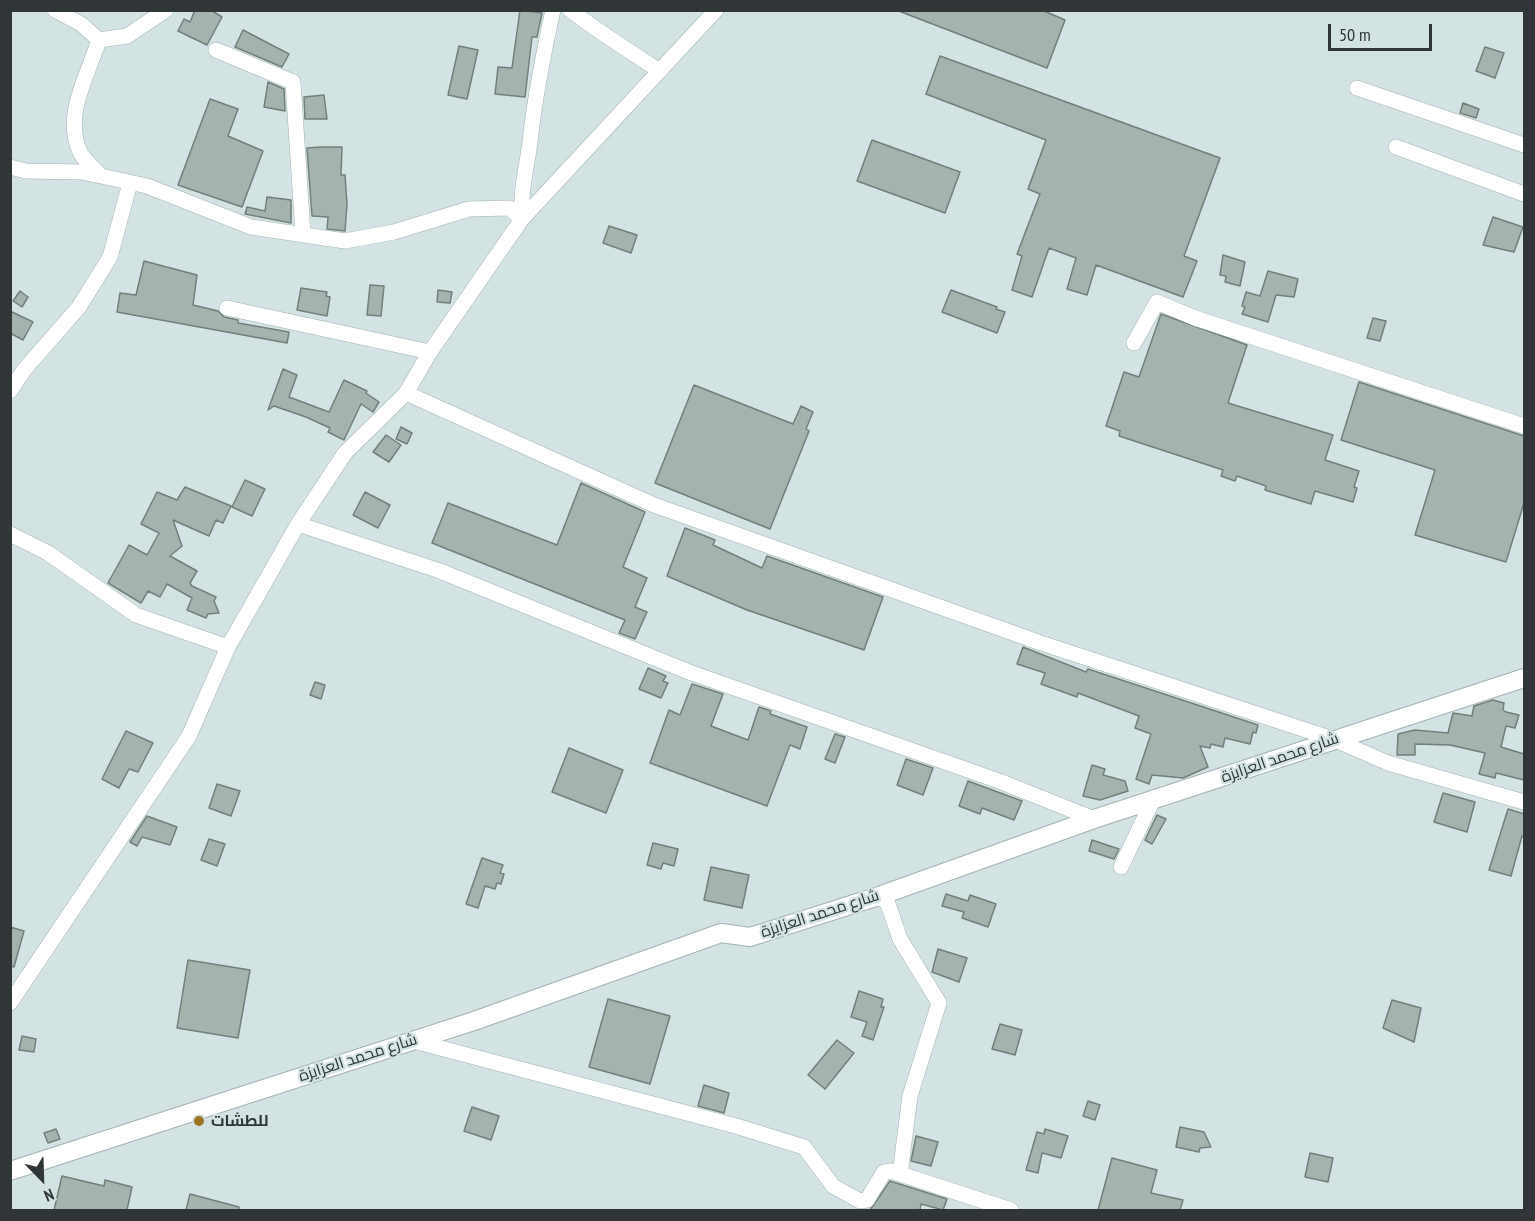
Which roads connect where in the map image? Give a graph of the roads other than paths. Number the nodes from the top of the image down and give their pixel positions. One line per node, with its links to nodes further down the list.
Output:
1 (55, 10): 6 (street)
2 (166, 10): 6 (street)
3 (553, 10): 16 (street)
4 (570, 10): 8 (street)
5 (716, 10): 8 (street)
6 (99, 40): 13 (street)
7 (216, 50): 17 (street)
8 (660, 71): 16 (street)
9 (1357, 88): 10 (street)
10 (1524, 145)
11 (1396, 147): 15 (street)
12 (10, 167): 13 (street)
13 (101, 176): 14 (street)
14 (130, 183): 17 (street); 21 (street)
15 (1524, 194)
16 (522, 219): 17 (street); 20 (street)
17 (303, 234)
18 (227, 308): 20 (street)
19 (1134, 343): 23 (street)
20 (430, 352): 22 (street)
21 (10, 391)
22 (406, 393): 24 (street); 28 (street)
23 (1524, 426)
24 (298, 524): 26 (street); 31 (street)
25 (10, 534): 26 (street)
26 (228, 647): 34 (street)
27 (1524, 678): 28 (main road, شارع محمد العزايزة)
28 (1334, 740): 29 (main road, شارع محمد العزايزة); 30 (street)
29 (1152, 802): 31 (main road, شارع محمد العزايزة); 32 (street)
30 (1524, 802)
31 (1094, 819): 33 (main road, شارع محمد العزايزة)
32 (1121, 867)
33 (879, 896): 35 (main road, شارع محمد العزايزة); 37 (street)
34 (10, 1003)
35 (410, 1041): 36 (main road, شارع محمد العزايزة); 37 (street)
36 (10, 1172)
37 (900, 1174): 38 (street)
38 (1011, 1210)

